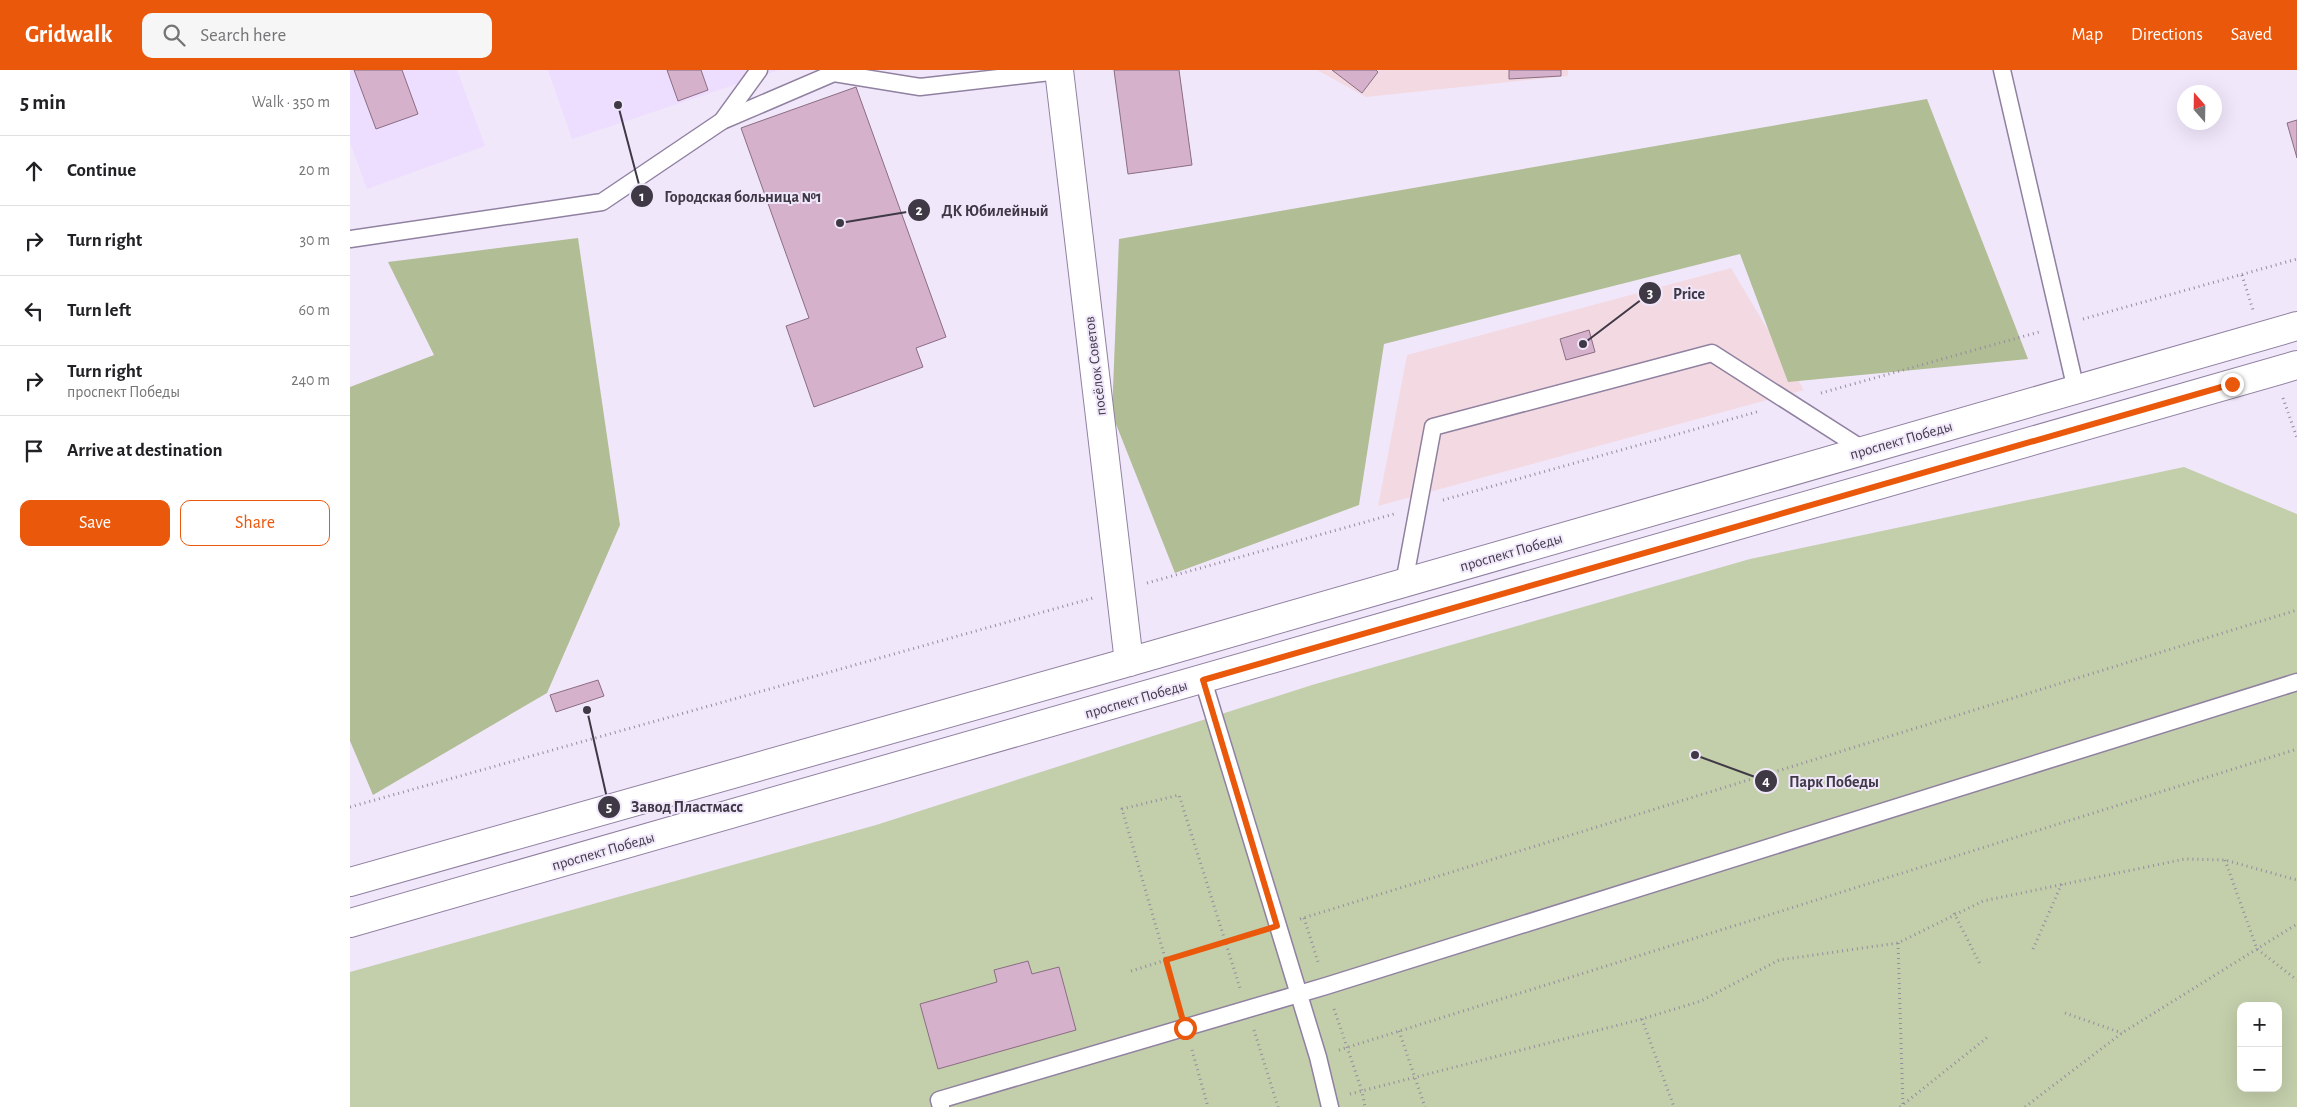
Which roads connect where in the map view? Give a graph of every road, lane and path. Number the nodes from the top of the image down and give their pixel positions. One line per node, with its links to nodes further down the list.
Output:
1 (759, 70): 4 (lane)
2 (1059, 70): 4 (lane); 15 (main road, посёлок Советов)
3 (2002, 70): 7 (lane)
4 (722, 122): 5 (lane)
5 (350, 239)
6 (2297, 259): 7 (path)
7 (2062, 326): 10 (lane); 11 (path)
8 (2297, 326): 10 (main road, проспект Победы)
9 (2297, 365): 18 (main road, проспект Победы)
10 (2076, 390): 12 (main road, проспект Победы)
11 (1789, 402): 12 (lane); 13 (path); 13 (lane)
12 (1864, 450): 14 (main road, проспект Победы)
13 (1418, 507): 14 (lane); 15 (path)
14 (1404, 583): 17 (main road, проспект Победы)
15 (1121, 591): 17 (main road, посёлок Советов); 21 (path)
16 (2297, 610): 27 (path)
17 (1129, 662): 24 (main road, проспект Победы)
18 (1203, 680): 28 (main road, проспект Победы); 30 (lane)
19 (2297, 682): 39 (lane)
20 (2297, 749): 45 (path)
21 (350, 807)
22 (2225, 860): 23 (path); 25 (path); 34 (path)
23 (2297, 880)
24 (350, 882)
25 (2062, 883): 26 (path); 33 (path)
26 (1954, 913): 32 (path); 36 (path)
27 (1304, 918): 30 (path); 39 (path)
28 (350, 924)
29 (2297, 924): 34 (path)
30 (1277, 926): 31 (path); 40 (lane)
31 (1225, 942): 35 (path); 35 (path); 41 (path)
32 (1898, 943): 43 (path); 59 (path)
33 (2032, 948)
34 (2257, 949): 38 (path); 46 (path)
35 (1166, 960): 37 (path); 44 (path)
36 (1980, 964)
37 (1131, 971)
38 (2297, 980)
39 (1326, 986): 40 (lane); 48 (path)
40 (1299, 995): 41 (lane); 49 (lane)
41 (1247, 1010): 44 (lane); 55 (path)
42 (2065, 1013): 46 (path)
43 (1642, 1019): 50 (path); 58 (path)
44 (1185, 1028): 53 (lane); 54 (path)
45 (1399, 1031): 48 (path); 50 (path)
46 (2122, 1033): 60 (path)
47 (1989, 1036): 59 (path)
48 (1346, 1048): 49 (path); 51 (path)
49 (1318, 1057): 52 (lane)
50 (1415, 1077): 51 (path); 57 (path)
51 (1362, 1091): 52 (path); 56 (path)
52 (1329, 1103)
53 (941, 1107)
54 (1208, 1107)
55 (1278, 1107)
56 (1365, 1107)
57 (1425, 1107)
58 (1674, 1107)
59 (1902, 1107)
60 (2025, 1107)

